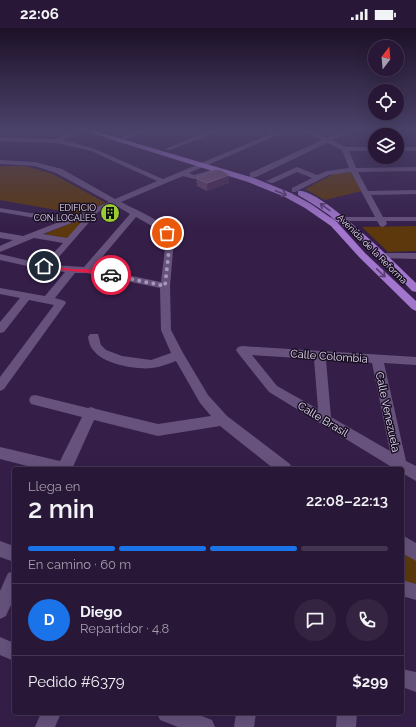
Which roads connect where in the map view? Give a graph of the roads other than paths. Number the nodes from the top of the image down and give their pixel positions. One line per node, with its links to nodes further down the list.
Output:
1 (16, 163): 20 (street)
2 (121, 163): 15 (street)
3 (191, 163): 8 (main road, Avenida de la Reforma)
4 (208, 163): 8 (street)
5 (216, 163): 13 (main road, Avenida de la Reforma)
6 (279, 163): 13 (street)
7 (350, 163): 11 (street)
8 (202, 166): 10 (main road, Avenida de la Reforma); 12 (street)
9 (416, 169): 11 (street)
10 (217, 170): 12 (street); 27 (main road, Avenida de la Reforma, one-way to 27)
11 (353, 170): 14 (street); 19 (street)
12 (182, 173): 15 (street)
13 (253, 175): 16 (main road, Avenida de la Reforma)
14 (318, 178): 16 (street); 17 (street)
15 (162, 181): 20 (street)
16 (270, 181): 17 (main road, Avenida de la Reforma)
17 (294, 190): 27 (main road, Avenida de la Reforma, one-way to 17)
18 (416, 192): 19 (street)
19 (366, 193): 26 (street)
20 (114, 201): 22 (street); 23 (street)
21 (0, 210): 25 (street)
22 (96, 210): 25 (street); 32 (street)
23 (136, 213): 39 (street); 40 (street)
24 (416, 218): 26 (street)
25 (67, 221): 30 (street)
26 (382, 221): 27 (street); 28 (street)
27 (338, 222): 34 (main road, Avenida de la Reforma); 45 (main road, Avenida de la Reforma, one-way to 45)
28 (416, 223)
29 (0, 235): 31 (street)
30 (32, 235): 31 (street); 32 (street)
31 (23, 239): 33 (street)
32 (69, 241): 37 (street)
33 (0, 249)
34 (383, 256): 35 (street); 41 (main road, Avenida de la Reforma)
35 (416, 256)
36 (0, 257): 37 (street)
37 (44, 266): 38 (street)
38 (72, 270): 39 (street); 44 (street)
39 (87, 270): 40 (street)
40 (165, 286): 49 (street)
41 (416, 288)
42 (0, 291): 43 (street)
43 (27, 296): 44 (street); 46 (street)
44 (48, 300): 53 (street)
45 (416, 307)
46 (0, 329)
47 (94, 337): 49 (street)
48 (242, 350): 50 (street, Calle Colombia); 56 (street, Calle Brasil)
49 (178, 355): 57 (street)
50 (320, 356): 51 (street, Calle Colombia); 56 (street)
51 (377, 359): 52 (street, Calle Colombia); 59 (street, Calle Venezuela)
52 (416, 362)
53 (0, 386)
54 (35, 400): 55 (street)
55 (90, 412): 57 (street); 61 (street)
56 (325, 419): 59 (street, Calle Brasil)
57 (222, 420): 62 (street)
58 (0, 453): 60 (street)
59 (400, 464): 63 (street, Calle Brasil)
60 (56, 467)
61 (65, 467)
62 (282, 467)
63 (416, 474)
64 (404, 544): 67 (street)
65 (0, 549): 66 (street)
66 (12, 553)
67 (416, 553)
68 (12, 583): 71 (street)
69 (404, 589): 70 (street)
70 (416, 592)
71 (0, 610)
72 (0, 646): 73 (street)
73 (12, 651)
74 (404, 679): 75 (street)
75 (416, 682)
76 (49, 715): 80 (street)
77 (173, 715): 81 (street)
78 (246, 715): 82 (street)
79 (347, 715): 83 (street)
80 (45, 727)
81 (206, 727)
82 (244, 727)
83 (346, 727)

